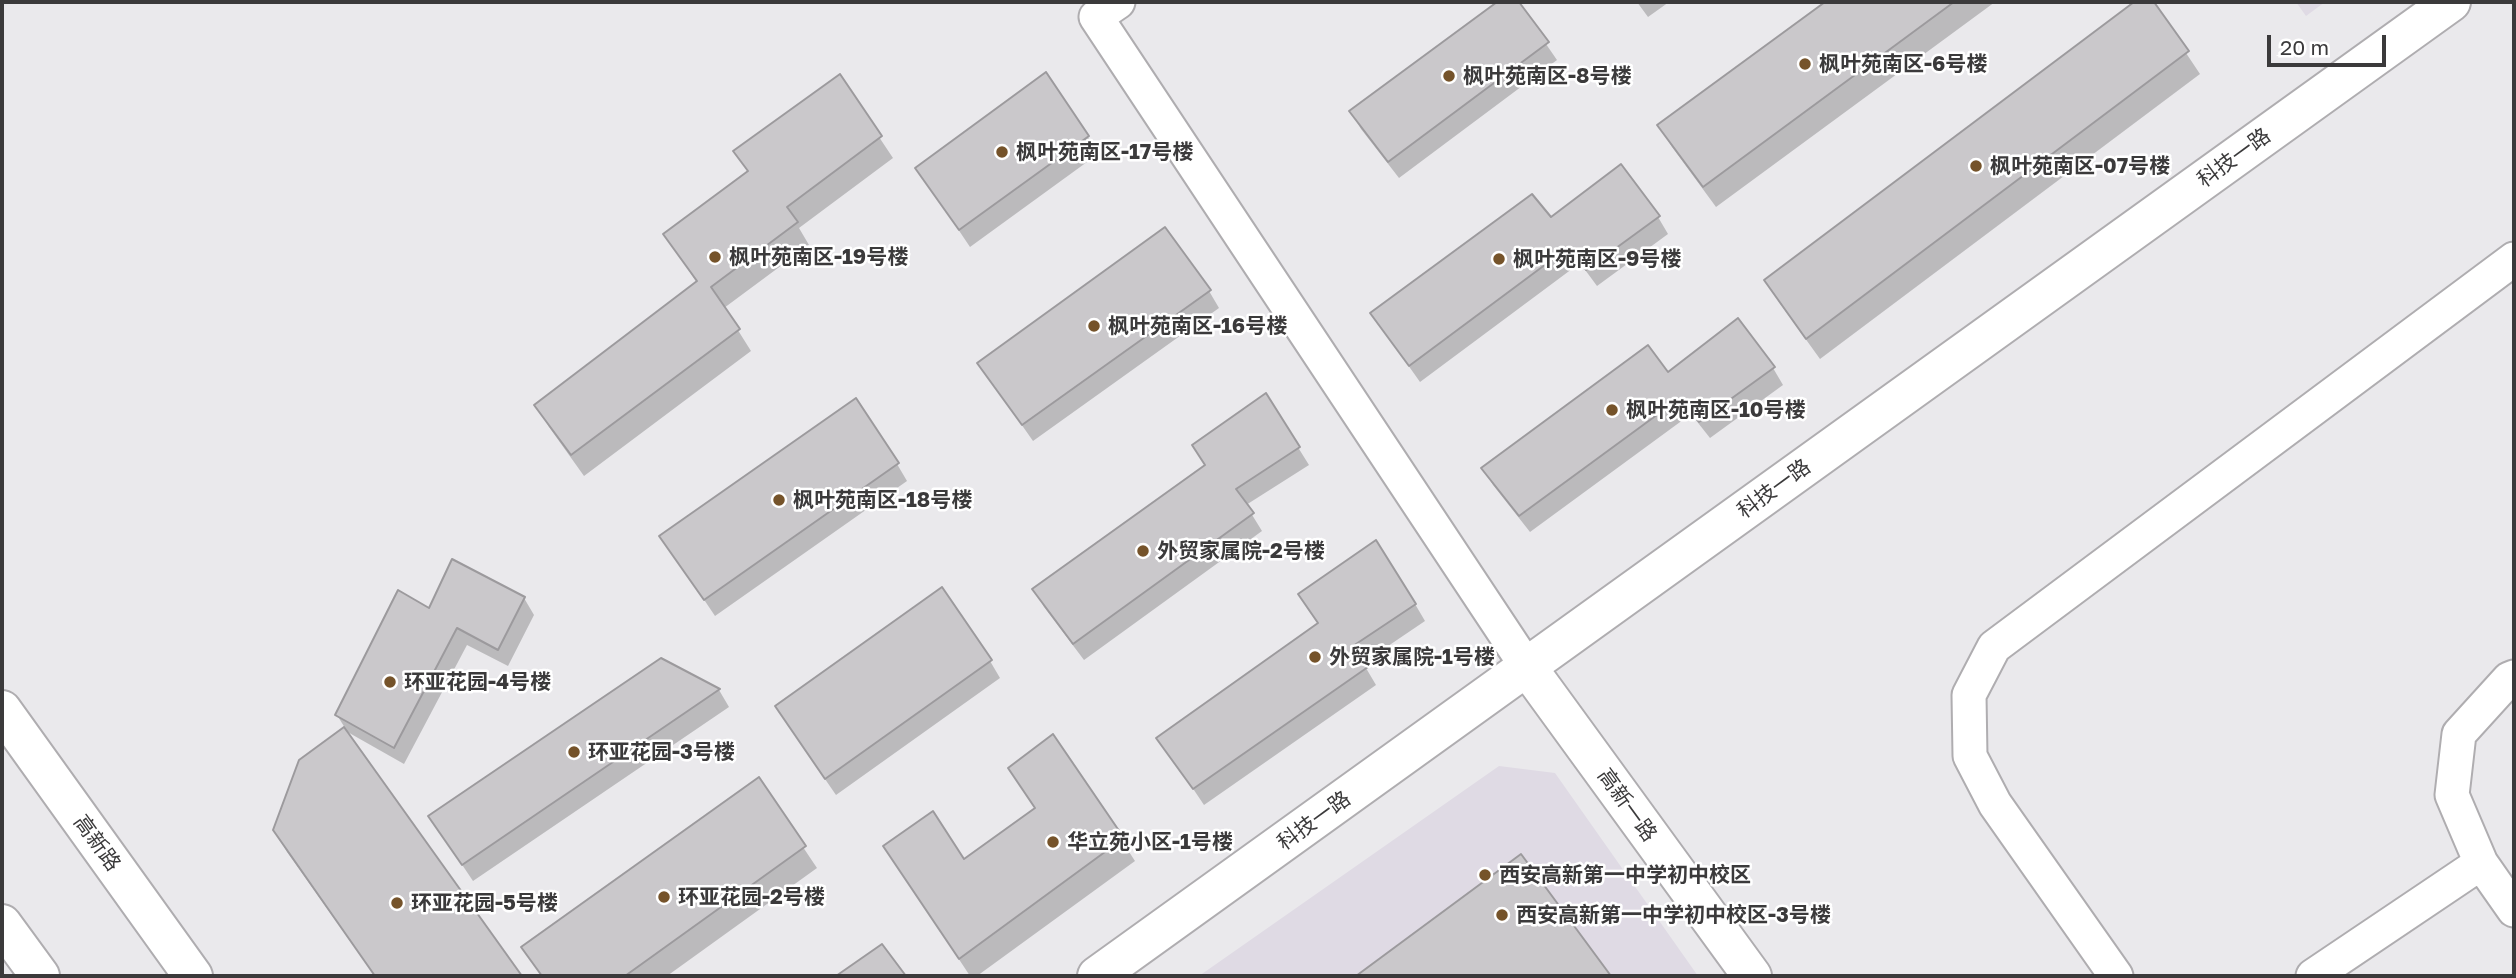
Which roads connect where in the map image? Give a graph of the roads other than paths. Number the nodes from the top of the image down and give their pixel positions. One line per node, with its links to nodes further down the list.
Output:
1 (1118, 2): 4 (street)
2 (2451, 2): 4 (street, 科技一路)
3 (2514, 260): 14 (street)
4 (1527, 667): 12 (street, 科技一路); 13 (street, 高新一路)
5 (2514, 677): 7 (street)
6 (2, 709): 11 (street, 高新路)
7 (2481, 863): 8 (street); 15 (street)
8 (2514, 910)
9 (2, 924): 10 (street)
10 (40, 976)
11 (193, 976)
12 (1097, 976)
13 (1752, 976)
14 (2116, 976)
15 (2313, 976)

